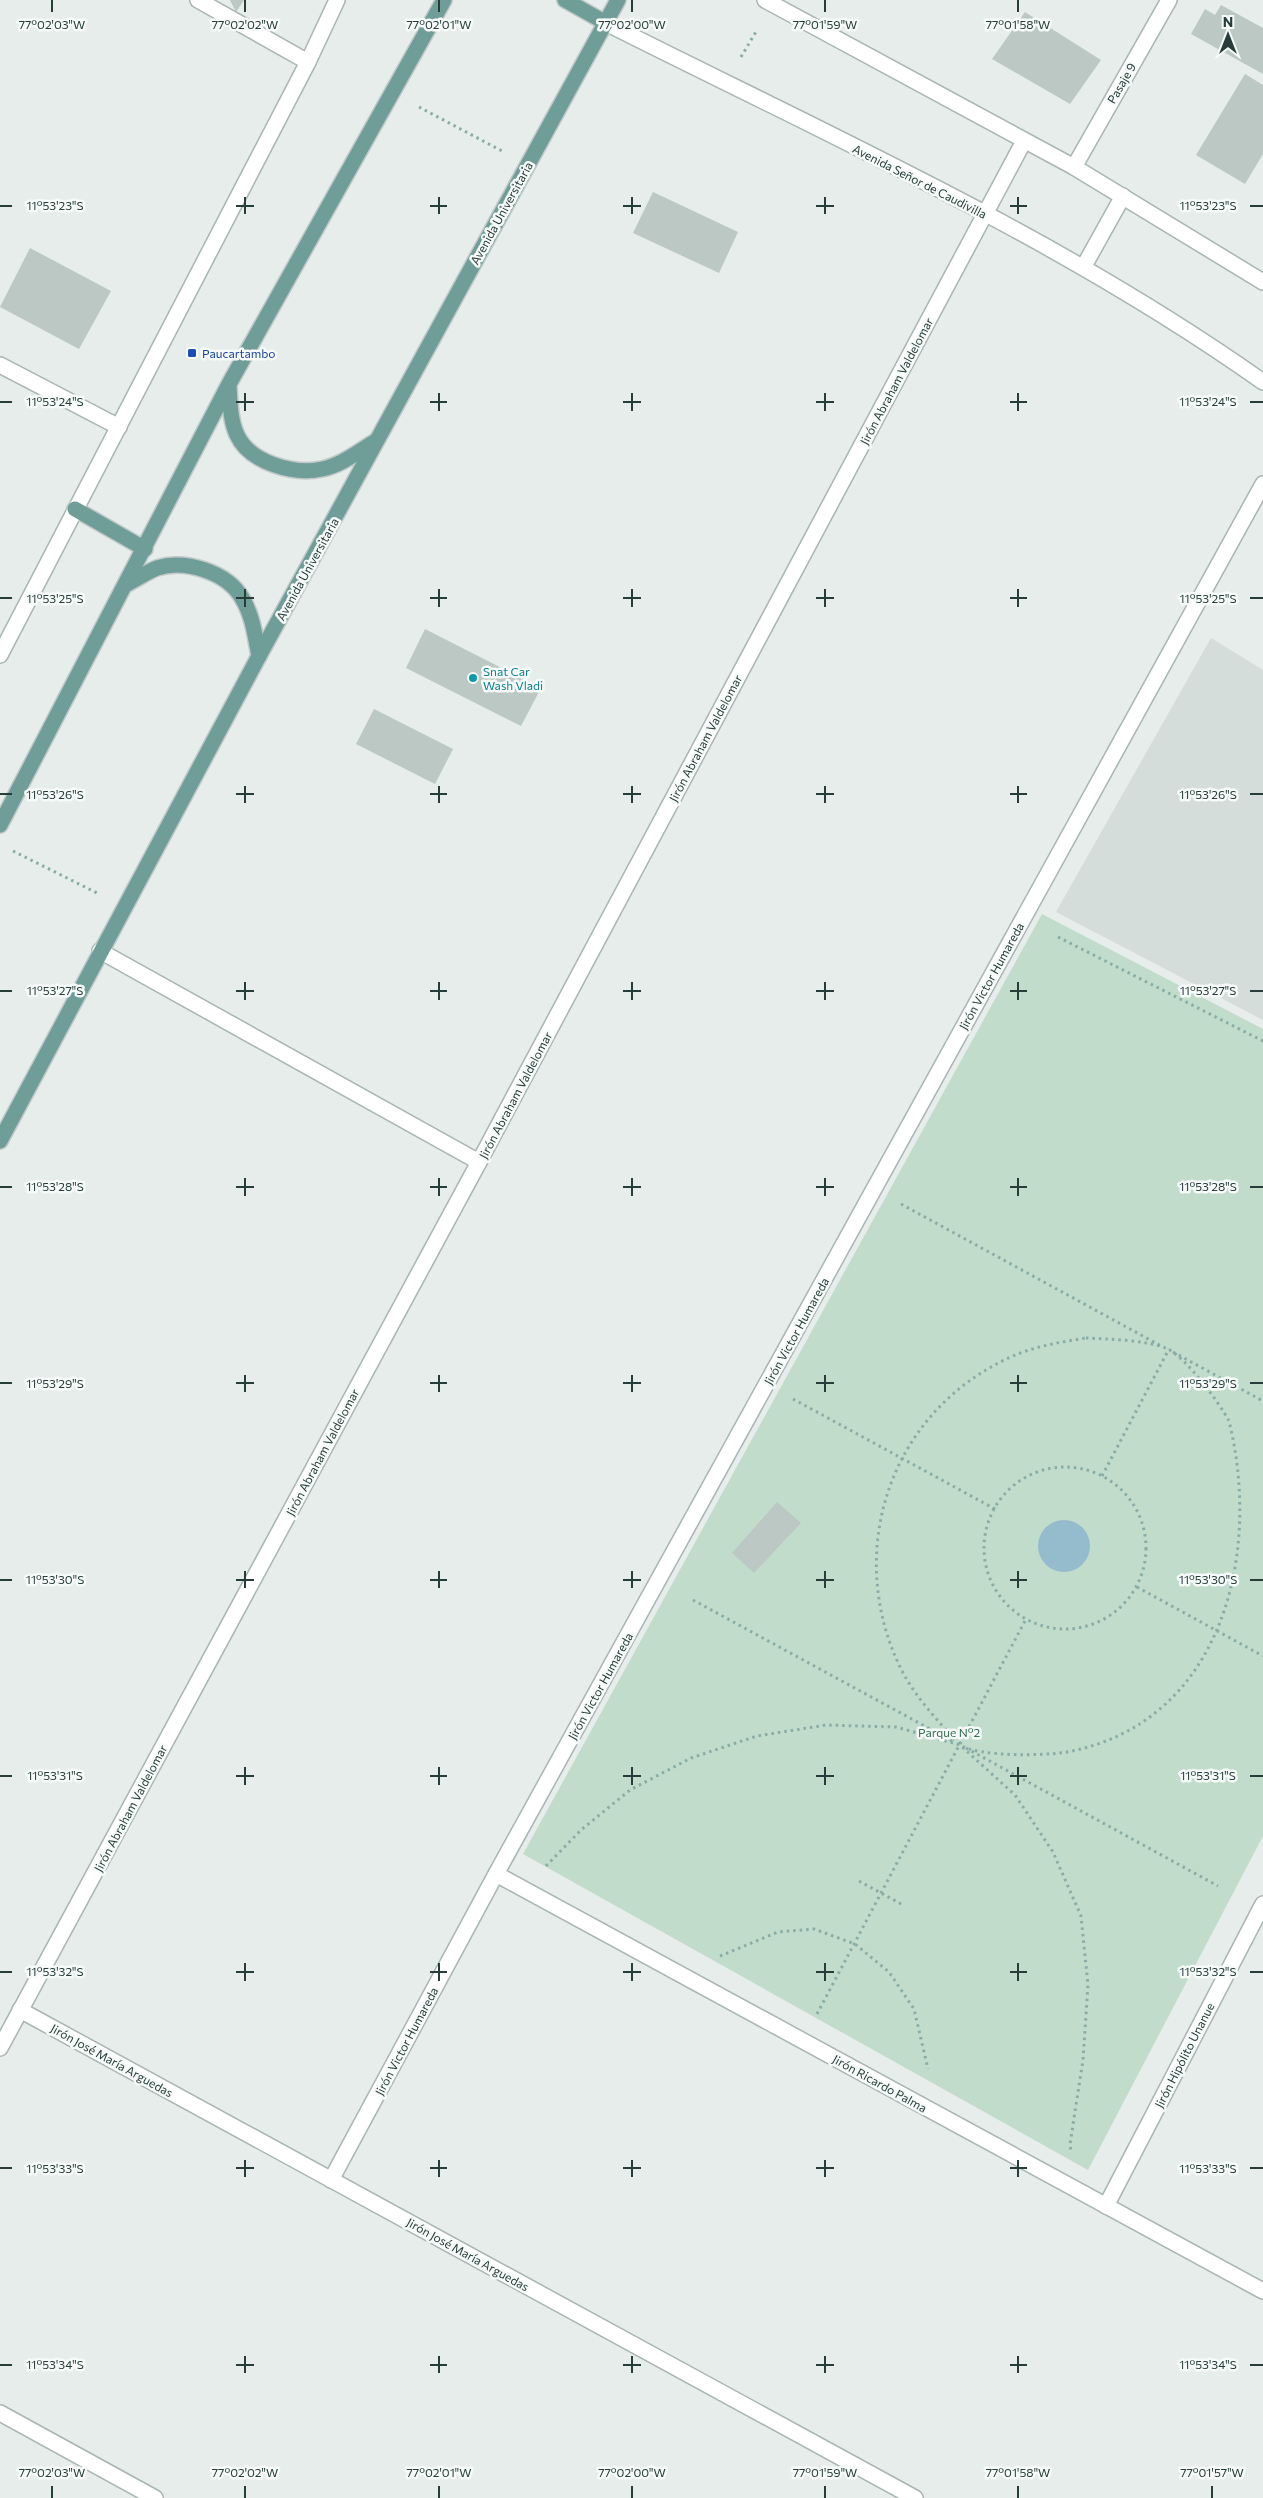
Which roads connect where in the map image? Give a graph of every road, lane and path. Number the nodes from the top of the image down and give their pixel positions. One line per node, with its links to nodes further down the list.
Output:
1 (337, 0): 9 (street)
2 (444, 0): 11 (main road)
3 (565, 0): 8 (main road, Avenida Señor de Caudivilla)
4 (618, 0): 8 (main road, Avenida Universitaria)
5 (1169, 0): 14 (street, Pasaje 9)
6 (206, 2): 9 (street)
7 (768, 2): 10 (path); 12 (street)
8 (606, 23): 10 (street, Avenida Señor de Caudivilla); 13 (main road, Avenida Universitaria)
9 (308, 62): 22 (street)
10 (727, 84): 16 (street, Avenida Señor de Caudivilla)
11 (392, 92): 13 (path); 21 (main road)
12 (1024, 140): 14 (street); 16 (street, Jirón Abraham Valdelomar)
13 (527, 165): 23 (main road, Avenida Universitaria)
14 (1074, 167): 15 (street)
15 (1123, 196): 17 (street); 18 (street)
16 (985, 213): 17 (street, Avenida Señor de Caudivilla); 37 (street, Jirón Abraham Valdelomar)
17 (1084, 266): 20 (street, Avenida Señor de Caudivilla)
18 (1263, 282)
19 (0, 365): 22 (street)
20 (1263, 382)
21 (229, 384): 23 (main road); 26 (main road)
22 (119, 427): 25 (street)
23 (378, 439): 29 (main road, Avenida Universitaria)
24 (1263, 484): 38 (street, Jirón Victor Humareda)
25 (75, 509): 26 (main road); 28 (street)
26 (145, 549): 27 (main road)
27 (127, 584): 29 (main road); 30 (main road)
28 (0, 655)
29 (259, 656): 32 (main road, Avenida Universitaria)
30 (0, 825)
31 (9, 849): 32 (path)
32 (124, 906): 34 (main road, Avenida Universitaria)
33 (1058, 937): 35 (path)
34 (100, 951): 36 (main road, Avenida Universitaria); 37 (street)
35 (1263, 1041)
36 (0, 1141)
37 (479, 1162): 64 (street, Jirón Abraham Valdelomar)
38 (874, 1189): 39 (path); 40 (street, Jirón Victor Humareda)
39 (1168, 1349): 41 (path); 42 (path); 43 (path); 44 (path)
40 (766, 1385): 43 (path); 55 (street, Jirón Victor Humareda)
41 (1263, 1401)
42 (1239, 1439)
43 (901, 1459): 45 (path); 54 (path)
44 (1102, 1476): 45 (path); 46 (path)
45 (994, 1509): 48 (path)
46 (1136, 1587): 48 (path); 50 (path)
47 (693, 1600): 54 (path)
48 (1026, 1619): 54 (path)
49 (1232, 1632): 50 (path)
50 (1229, 1637): 51 (path); 52 (path)
51 (1224, 1644)
52 (1263, 1656)
53 (1175, 1702): 54 (path)
54 (960, 1745): 57 (path); 58 (path); 59 (path); 69 (path)
55 (496, 1874): 58 (street, Jirón Ricardo Palma); 68 (street, Jirón Victor Humareda)
56 (859, 1882): 59 (path)
57 (1218, 1886)
58 (525, 1890): 65 (street, Jirón Ricardo Palma)
59 (881, 1894): 61 (path); 62 (path)
60 (1263, 1904): 70 (street, Jirón Hipólito Unanue)
61 (903, 1906)
62 (855, 1944): 63 (path); 65 (path); 67 (path)
63 (720, 1956)
64 (20, 2010): 66 (street, Jirón Abraham Valdelomar); 68 (street, Jirón José María Arguedas)
65 (803, 2041): 69 (street, Jirón Ricardo Palma)
66 (0, 2048)
67 (928, 2069)
68 (331, 2180): 74 (street, Jirón José María Arguedas)
69 (1076, 2190): 70 (street, Jirón Ricardo Palma)
70 (1106, 2206): 71 (street, Jirón Ricardo Palma)
71 (1263, 2291)
72 (0, 2413): 73 (street)
73 (155, 2498)
74 (915, 2498)

